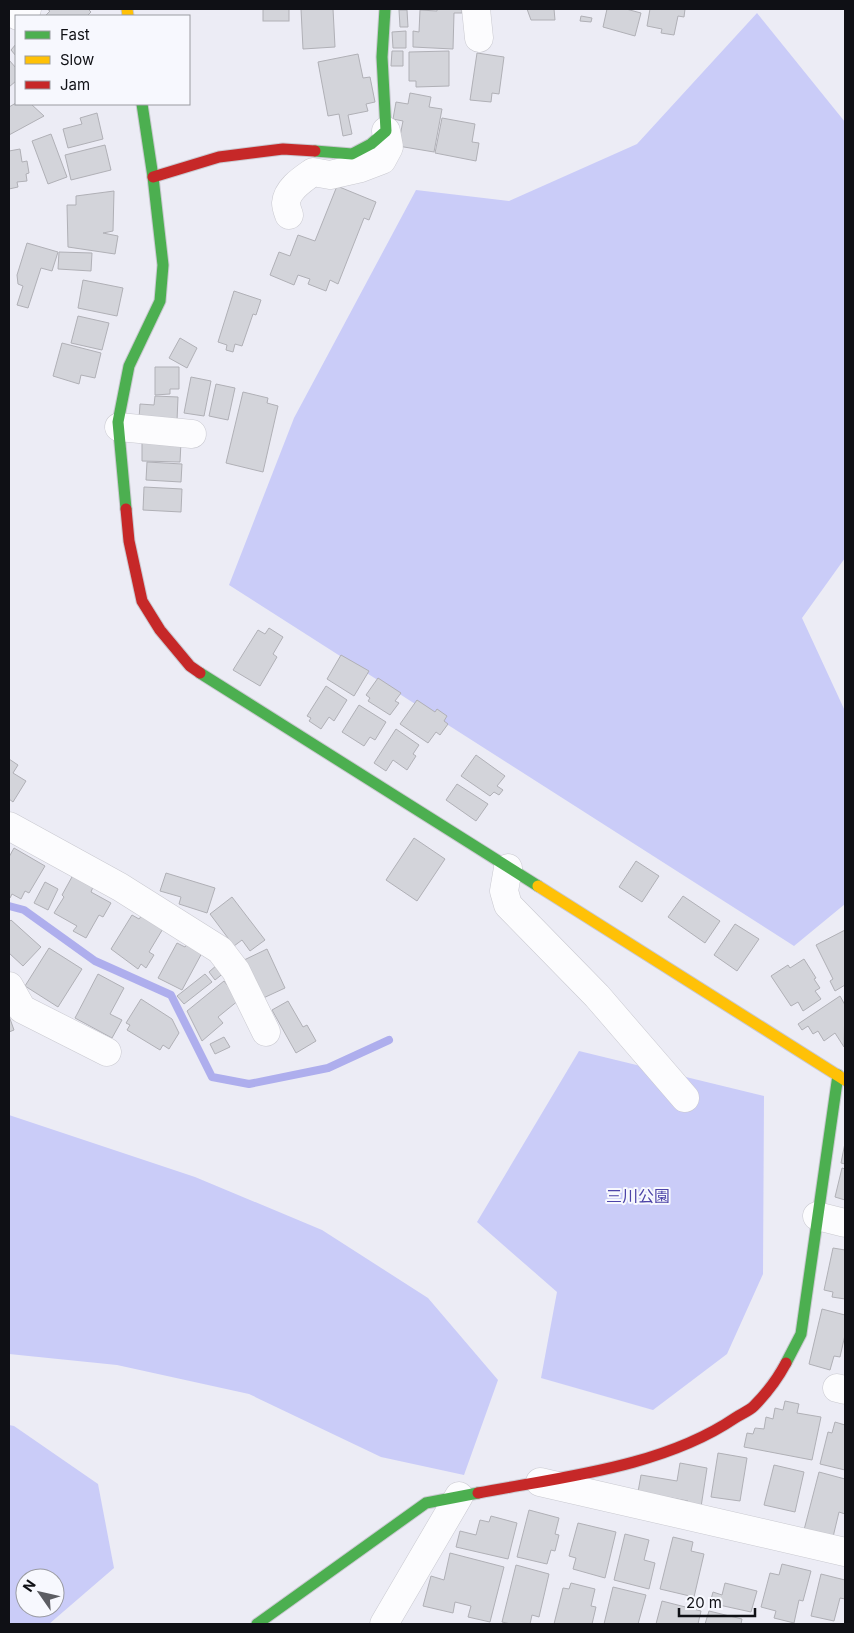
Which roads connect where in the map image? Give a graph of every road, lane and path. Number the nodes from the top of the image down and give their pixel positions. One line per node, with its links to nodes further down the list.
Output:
1 (385, 9): 5 (street)
2 (476, 9): 3 (street)
3 (479, 38)
4 (142, 105): 6 (street)
5 (386, 132): 6 (street); 7 (street)
6 (153, 177): 8 (street)
7 (289, 216)
8 (119, 428): 9 (street); 11 (street)
9 (192, 434)
10 (10, 829): 13 (street)
11 (508, 868): 15 (street); 16 (street)
12 (9, 986): 14 (street)
13 (266, 1032)
14 (107, 1052)
15 (841, 1078): 17 (street)
16 (684, 1098)
17 (816, 1216): 18 (street); 19 (street)
18 (845, 1223)
19 (540, 1482): 20 (street); 21 (street)
20 (459, 1496): 22 (street); 23 (street)
21 (845, 1552)
22 (257, 1624)
23 (384, 1624)

